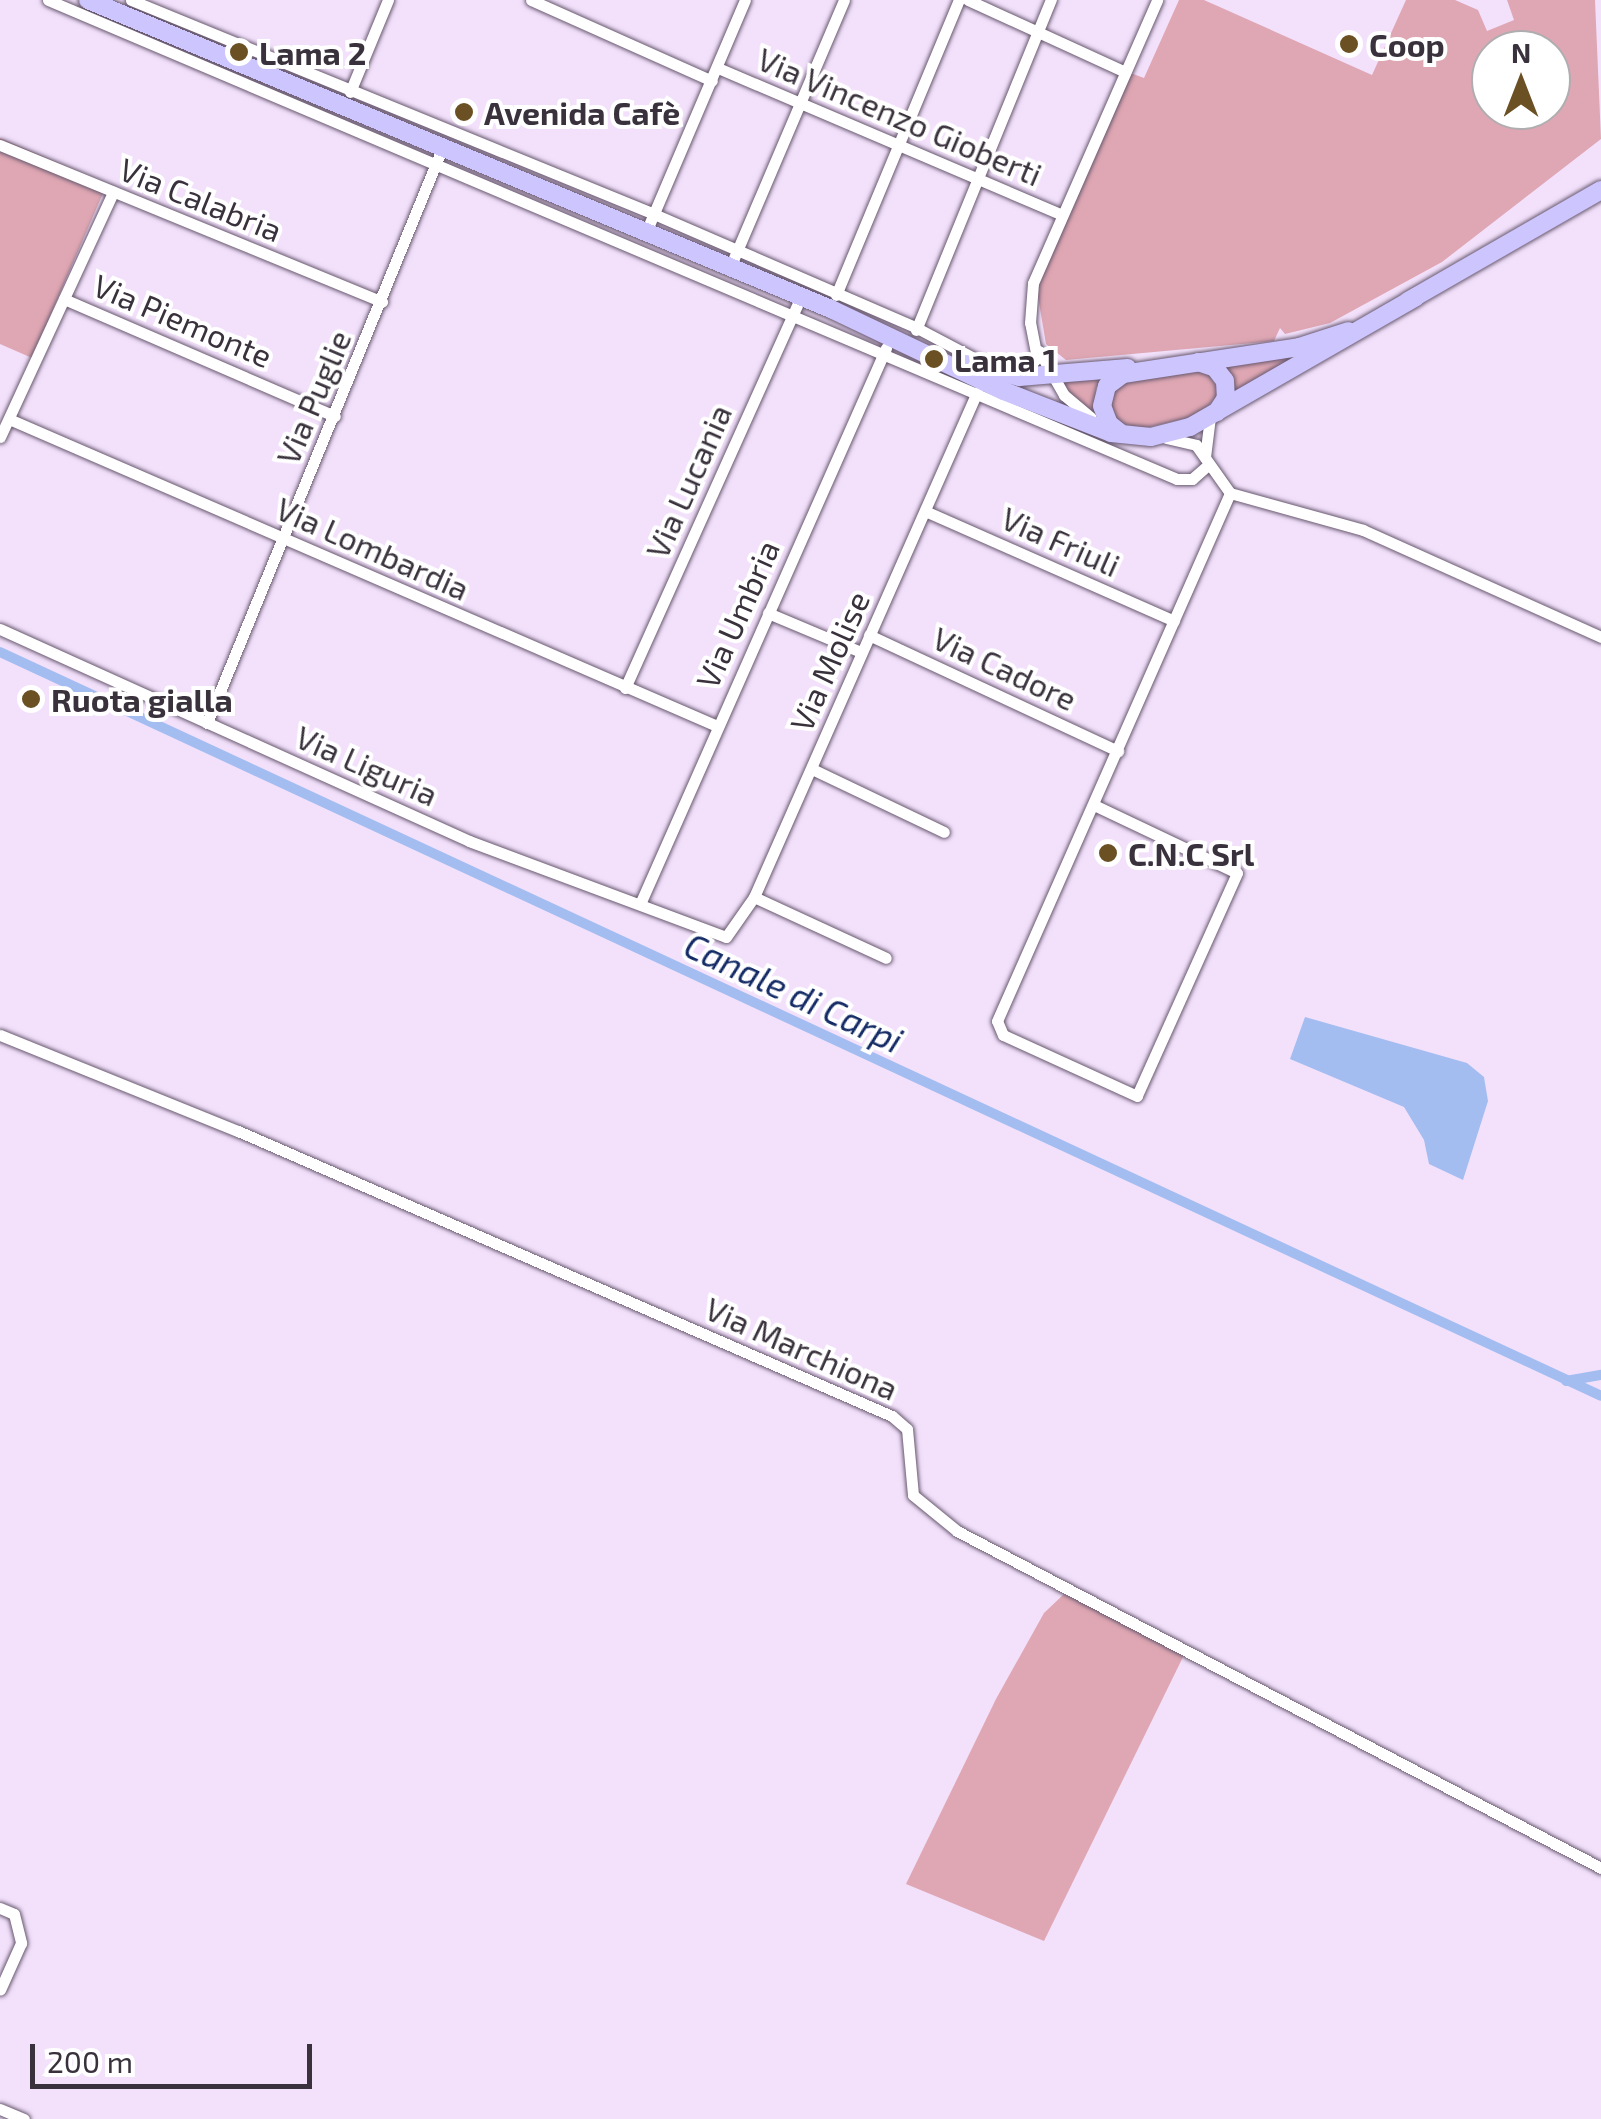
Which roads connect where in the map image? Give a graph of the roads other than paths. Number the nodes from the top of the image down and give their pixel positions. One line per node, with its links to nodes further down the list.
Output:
1 (48, 0): 21 (street)
2 (132, 0): 16 (street)
3 (388, 0): 16 (street)
4 (530, 0): 15 (street)
5 (745, 0): 13 (street)
6 (844, 0): 17 (street)
7 (960, 0): 19 (street)
8 (968, 0): 12 (street)
9 (1052, 0): 12 (street)
10 (1157, 0): 14 (street)
11 (92, 1): 16 (main road)
12 (1038, 32): 14 (street); 23 (street)
13 (718, 68): 15 (street); 17 (street, Via Vincenzo Gioberti)
14 (1125, 72): 26 (street)
15 (712, 81): 27 (street)
16 (348, 97): 20 (street); 21 (main road)
17 (799, 102): 19 (street, Via Vincenzo Gioberti); 28 (street)
18 (0, 145): 25 (street, Via Calabria)
19 (898, 146): 23 (street, Via Vincenzo Gioberti); 31 (street)
20 (492, 149): 22 (street); 27 (street)
21 (439, 155): 22 (main road); 32 (street, Via Puglie); 33 (street)
22 (501, 171): 27 (main road)
23 (975, 178): 26 (street, Via Vincenzo Gioberti); 34 (street)
24 (1601, 190): 29 (main road)
25 (113, 192): 30 (street); 32 (street, Via Calabria)
26 (1060, 214): 35 (street)
27 (650, 223): 28 (main road)
28 (733, 259): 31 (street); 33 (main road)
29 (1416, 297): 38 (main road); 45 (main road)
30 (64, 299): 44 (street, Via Piemonte); 46 (street)
31 (834, 301): 33 (main road); 34 (main road)
32 (382, 302): 44 (street, Via Puglie)
33 (797, 304): 36 (street); 60 (street, Via Lucania)
34 (914, 336): 37 (main road); 40 (street)
35 (1034, 338): 39 (street); 41 (street); 42 (street)
36 (885, 350): 43 (street); 54 (street, Via Umbria)
37 (950, 361): 40 (main road); 47 (main road)
38 (1191, 362): 39 (main road); 45 (main road)
39 (1140, 367): 42 (main road); 47 (main road)
40 (996, 372): 41 (main road)
41 (1019, 376): 42 (main road)
42 (1049, 376): 47 (street)
43 (977, 392): 50 (street); 52 (street, Via Molise)
44 (335, 416): 53 (street, Via Puglie)
45 (1211, 416): 48 (main road); 50 (street)
46 (9, 418): 49 (street); 53 (street, Via Lombardia)
47 (1122, 434): 48 (main road)
48 (1151, 436): 50 (street)
49 (0, 437)
50 (1206, 464): 51 (street)
51 (1230, 493): 55 (street); 58 (street)
52 (925, 511): 55 (street, Via Friuli); 57 (street, Via Molise)
53 (284, 539): 60 (street, Via Lombardia); 61 (street, Via Puglie)
54 (768, 612): 59 (street); 62 (street, Via Umbria)
55 (1174, 621): 63 (street)
56 (0, 629): 61 (street, Via Liguria)
57 (869, 635): 59 (street, Via Molise); 63 (street, Via Cadore)
58 (1601, 638)
59 (861, 652): 64 (street, Via Molise)
60 (625, 688): 62 (street, Via Lombardia)
61 (207, 723): 68 (street, Via Liguria)
62 (717, 726): 68 (street, Via Umbria)
63 (1118, 751): 65 (street)
64 (812, 769): 66 (street); 67 (street, Via Molise)
65 (1094, 804): 65 (street)
66 (944, 832)
67 (754, 897): 69 (street, Via Molise); 70 (street)
68 (640, 904): 69 (street, Via Liguria)
69 (716, 938)
70 (886, 958)
71 (0, 1035): 72 (street, Via Marchiona)
72 (1601, 1868)
73 (0, 1908): 74 (street)
74 (0, 1990)
75 (0, 2109): 76 (street)
76 (24, 2119)

